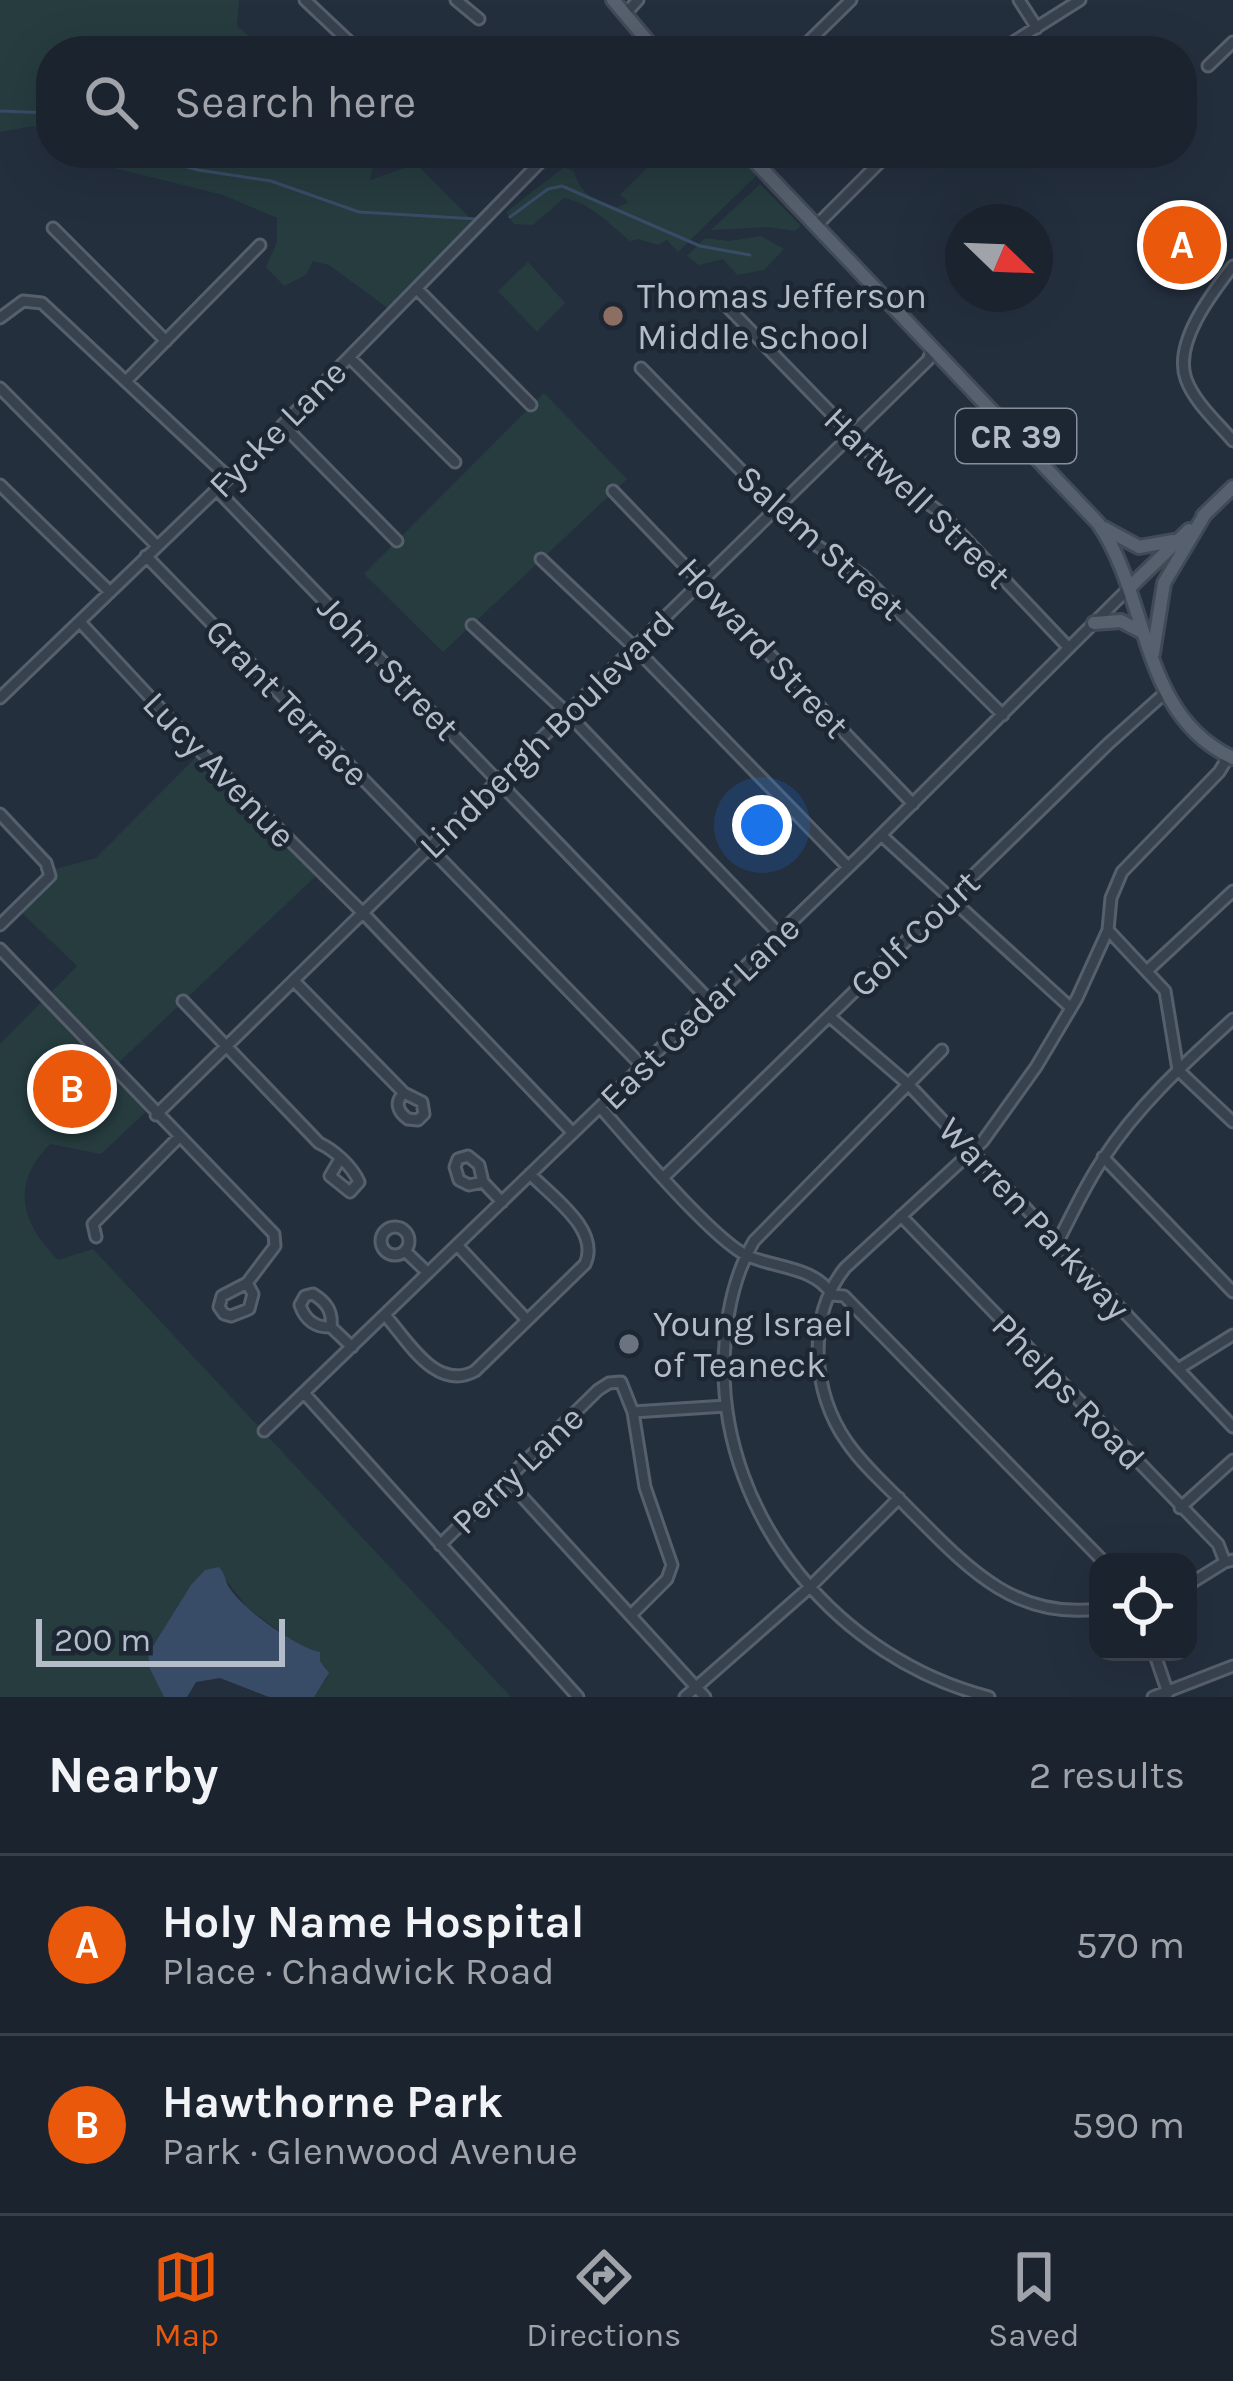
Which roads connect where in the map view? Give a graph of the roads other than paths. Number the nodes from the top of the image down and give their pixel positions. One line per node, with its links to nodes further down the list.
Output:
1 (305, 0): 11 (street)
2 (457, 0): 9 (street)
3 (613, 0): 8 (main road)
4 (638, 0): 8 (street)
5 (851, 0): 13 (street)
6 (1019, 0): 10 (street)
7 (1080, 0): 10 (street)
8 (626, 13): 12 (main road)
9 (479, 19)
10 (1037, 28): 14 (street)
11 (343, 36)
12 (642, 36)
13 (814, 36)
14 (1024, 36)
15 (1233, 42): 16 (street)
16 (1208, 66)
17 (534, 168): 24 (street, Fycke Lane)
18 (762, 168): 20 (main road, CR 39)
19 (874, 168): 20 (street)
20 (817, 225): 28 (main road, CR 39)
21 (53, 228): 27 (street)
22 (260, 245): 27 (street)
23 (1233, 266): 36 (street)
24 (417, 289): 29 (street, Fycke Lane); 33 (street)
25 (716, 295): 35 (street, Hartwell Street)
26 (0, 318): 31 (street)
27 (166, 341): 31 (street)
28 (932, 350): 35 (street, Lindbergh Boulevard); 45 (main road, CR 39)
29 (349, 357): 34 (street, Fycke Lane); 37 (street)
30 (641, 368): 43 (street, Salem Street)
31 (127, 380): 38 (street)
32 (0, 388): 48 (street)
33 (531, 405)
34 (283, 425): 38 (street, Fycke Lane); 47 (street)
35 (851, 435): 43 (street, Lindbergh Boulevard); 59 (street, Hartwell Street)
36 (1233, 441)
37 (455, 462)
38 (229, 478): 41 (street, Fycke Lane)
39 (0, 485): 53 (street)
40 (1233, 487): 44 (main road)
41 (217, 490): 48 (street, Fycke Lane); 66 (street, John Street)
42 (614, 491): 51 (street, Howard Street)
43 (778, 506): 51 (street, Lindbergh Boulevard); 64 (street, Salem Street)
44 (1205, 514): 46 (main road); 60 (main road)
45 (1101, 527): 46 (main road); 52 (main road, CR 39)
46 (1180, 538): 52 (main road)
47 (397, 541)
48 (157, 546): 49 (street, Fycke Lane)
49 (146, 556): 53 (street, Fycke Lane); 70 (street, Grant Terrace)
50 (542, 559): 58 (street)
51 (703, 581): 58 (street, Lindbergh Boulevard); 67 (street, Howard Street)
52 (1129, 588): 55 (street, East Cedar Lane); 57 (main road, CR 39)
53 (110, 592): 54 (street, Fycke Lane)
54 (80, 622): 62 (street, Fycke Lane); 74 (street, Lucy Avenue)
55 (1094, 623): 57 (main road); 59 (street, East Cedar Lane)
56 (472, 625): 63 (street)
57 (1143, 633): 60 (main road, CR 39)
58 (634, 647): 63 (street, Lindbergh Boulevard); 71 (street)
59 (1070, 648): 64 (street, East Cedar Lane)
60 (1153, 660): 61 (main road, CR 39)
61 (1166, 692): 65 (main road, CR 39); 73 (street, Golf Court)
62 (0, 698)
63 (567, 713): 66 (street, Lindbergh Boulevard); 77 (street)
64 (1003, 715): 67 (street, East Cedar Lane)
65 (1231, 757): 76 (street)
66 (499, 780): 70 (street, Lindbergh Boulevard); 82 (street, John Street)
67 (913, 804): 69 (street, East Cedar Lane)
68 (0, 814): 75 (street)
69 (881, 836): 71 (street, East Cedar Lane); 73 (street)
70 (430, 847): 74 (street, Lindbergh Boulevard); 88 (street, Grant Terrace)
71 (848, 867): 77 (street, East Cedar Lane)
72 (1233, 891): 79 (street)
73 (952, 896): 83 (street); 84 (street, Golf Court)
74 (363, 913): 80 (street, Lindbergh Boulevard); 95 (street, Lucy Avenue)
75 (0, 925)
76 (1108, 930): 79 (street); 83 (street)
77 (778, 934): 82 (street, East Cedar Lane)
78 (0, 949): 93 (street)
79 (1148, 970): 89 (street)
80 (294, 981): 86 (street, Lindbergh Boulevard); 91 (street)
81 (183, 1001): 86 (street)
82 (710, 1001): 88 (street, East Cedar Lane)
83 (1071, 1008): 97 (street)
84 (829, 1016): 90 (street, Warren Parkway); 101 (street, Golf Court)
85 (1233, 1019): 89 (street)
86 (226, 1046): 93 (street, Lindbergh Boulevard); 99 (street)
87 (942, 1050): 90 (street)
88 (642, 1066): 92 (street, East Cedar Lane)
89 (1178, 1070): 94 (street); 98 (street)
90 (908, 1084): 97 (street, Warren Parkway); 109 (street)
91 (404, 1093)
92 (600, 1108): 95 (street, East Cedar Lane); 101 (street)
93 (157, 1114): 96 (street)
94 (1233, 1122)
95 (573, 1133): 100 (street, East Cedar Lane)
96 (179, 1137): 105 (street); 111 (street)
97 (974, 1153): 104 (street); 106 (street, Warren Parkway)
98 (1103, 1157): 106 (street); 112 (street)
99 (340, 1159)
100 (530, 1174): 103 (street, East Cedar Lane); 115 (street)
101 (664, 1177): 109 (street)
102 (483, 1182): 103 (street)
103 (502, 1202): 107 (street, East Cedar Lane)
104 (901, 1216): 113 (street); 128 (street, Phelps Road)
105 (96, 1237)
106 (1057, 1243): 119 (street, Warren Parkway)
107 (457, 1245): 110 (street, East Cedar Lane); 115 (street)
108 (405, 1251): 110 (street)
109 (745, 1255): 113 (street); 121 (street)
110 (428, 1273): 114 (street, East Cedar Lane)
111 (247, 1282)
112 (1233, 1292)
113 (832, 1294): 127 (street); 130 (street)
114 (385, 1315): 115 (street); 118 (street, East Cedar Lane)
115 (527, 1320)
116 (331, 1327): 118 (street)
117 (1233, 1335): 119 (street)
118 (352, 1347): 120 (street, East Cedar Lane)
119 (1178, 1369): 123 (street, Warren Parkway)
120 (304, 1393): 124 (street, East Cedar Lane); 129 (street)
121 (726, 1406): 122 (street); 133 (street)
122 (633, 1412): 126 (street, Perry Lane); 135 (street, Perry Lane)
123 (1233, 1426)
124 (264, 1431)
125 (1233, 1460): 128 (street)
126 (506, 1479): 129 (street, Perry Lane); 135 (street)
127 (899, 1498): 133 (street); 134 (street)
128 (1180, 1508): 131 (street, Phelps Road)
129 (440, 1545): 140 (street)
130 (1095, 1553)
131 (1229, 1561): 132 (street)
132 (1197, 1580)
133 (810, 1587): 138 (street); 143 (street)
134 (1089, 1609)
135 (631, 1615): 138 (street)
136 (1157, 1661): 139 (street)
137 (1233, 1666): 139 (street)
138 (695, 1686): 141 (street); 142 (street)
139 (1168, 1693): 144 (street)
140 (578, 1697)
141 (685, 1697)
142 (705, 1697)
143 (989, 1697)
144 (1153, 1697)

